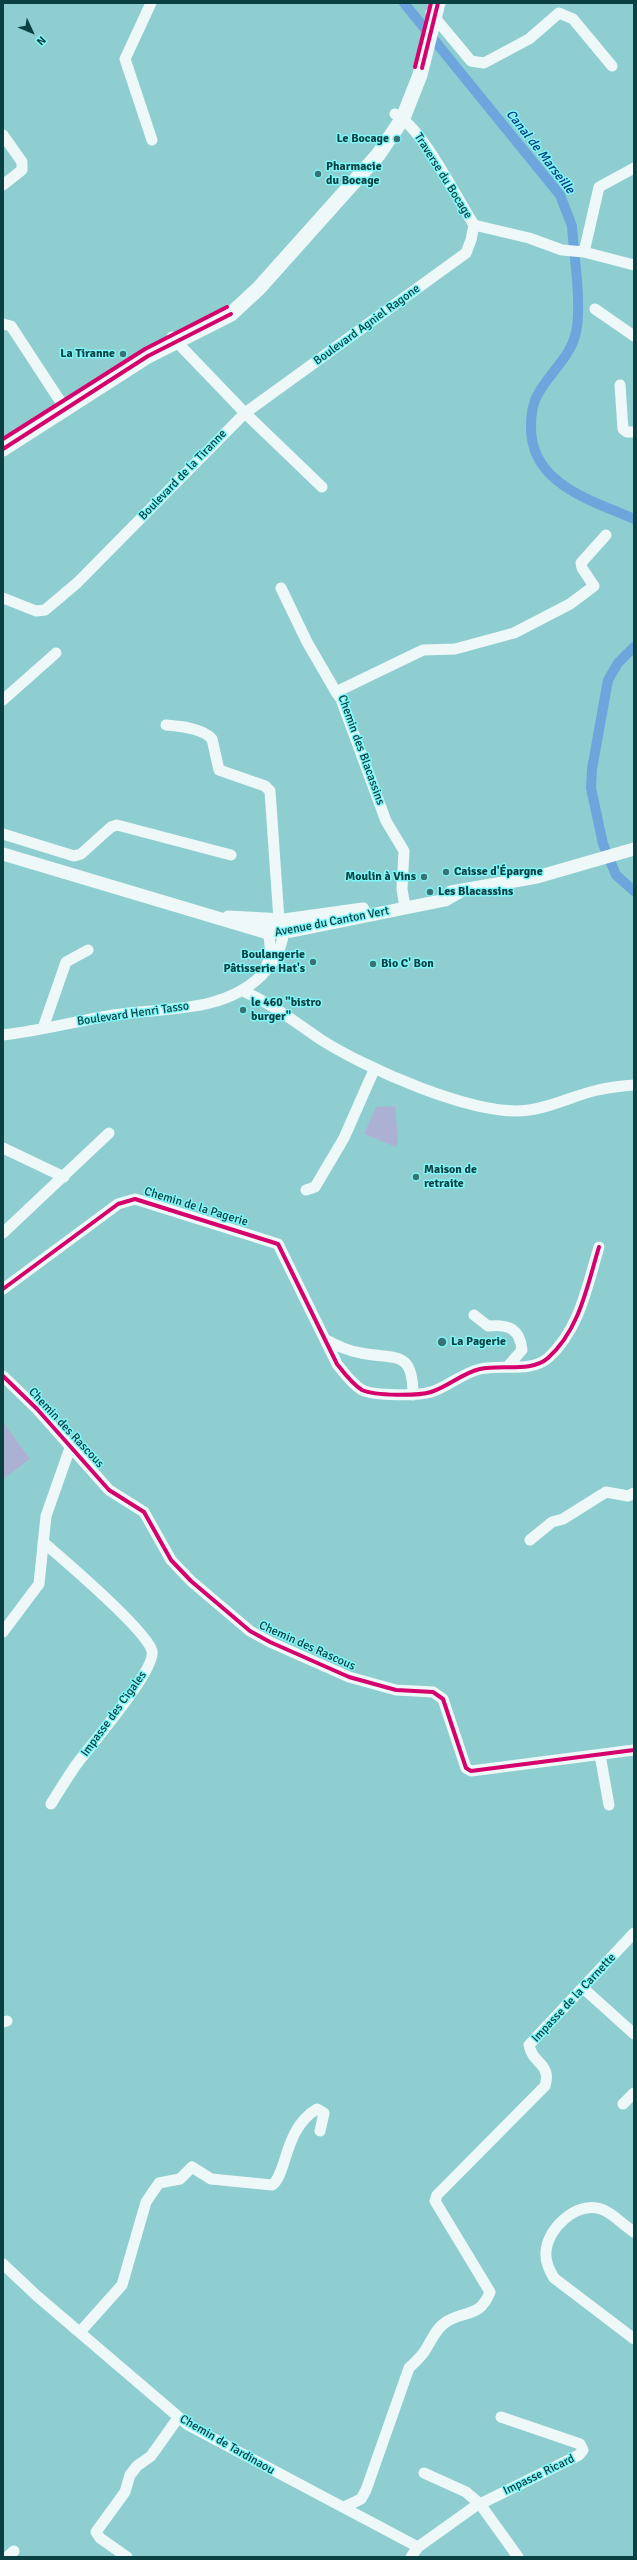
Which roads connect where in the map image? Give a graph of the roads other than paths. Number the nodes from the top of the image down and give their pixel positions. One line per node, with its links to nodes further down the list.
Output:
1 (151, 3): 6 (street)
2 (432, 14): 3 (street); 4 (main road)
3 (612, 66)
4 (399, 116): 9 (street, Traverse du Bocage); 15 (main road)
5 (3, 135): 8 (street)
6 (152, 140)
7 (634, 168): 10 (street)
8 (3, 185)
9 (474, 225): 10 (street, Traverse du Bocage); 18 (street, Boulevard Agniel Ragone)
10 (577, 251): 11 (street, Traverse du Bocage)
11 (634, 265)
12 (595, 309): 14 (street)
13 (3, 324): 17 (street)
14 (634, 336)
15 (174, 339): 17 (main road); 18 (street)
16 (620, 385): 19 (street)
17 (63, 406): 20 (main road); 21 (main road)
18 (244, 413): 22 (street); 25 (street, Boulevard de la Tiranne)
19 (634, 432)
20 (3, 439)
21 (3, 448)
22 (322, 488)
23 (606, 535): 27 (street, Chemin des Blacassins)
24 (281, 588): 27 (street)
25 (3, 598)
26 (56, 653): 28 (street)
27 (336, 692): 34 (street, Chemin des Blacassins)
28 (3, 700)
29 (166, 725): 35 (street)
30 (3, 834): 33 (street)
31 (634, 849): 34 (street, Avenue du Canton Vert)
32 (3, 854): 35 (street, Avenue du Canton Vert)
33 (231, 855)
34 (405, 904): 35 (street, Avenue du Canton Vert)
35 (276, 925): 37 (street, Boulevard Henri Tasso); 37 (street, Boulevard Henri Tasso)
36 (88, 950): 39 (street)
37 (257, 979): 38 (street, Boulevard Henri Tasso)
38 (243, 992): 39 (street, Boulevard Henri Tasso); 41 (street)
39 (43, 1028): 40 (street, Boulevard Henri Tasso)
40 (3, 1034)
41 (374, 1070): 42 (street); 46 (street)
42 (634, 1085)
43 (109, 1133): 45 (street)
44 (3, 1148): 45 (street)
45 (64, 1177): 47 (street)
46 (306, 1190)
47 (3, 1233)
48 (599, 1247): 52 (street, Chemin de la Pagerie)
49 (3, 1289): 51 (street, Chemin de la Pagerie)
50 (474, 1314): 52 (street)
51 (326, 1340): 54 (street, Chemin de la Pagerie); 54 (street)
52 (508, 1366): 54 (street, Chemin de la Pagerie)
53 (3, 1376): 55 (street, Chemin des Rascous)
54 (413, 1395)
55 (71, 1445): 58 (street); 61 (street, Chemin des Rascous)
56 (631, 1495): 57 (street)
57 (530, 1540)
58 (43, 1542): 59 (street); 62 (street, Impasse des Cigales)
59 (3, 1632)
60 (634, 1750): 61 (street, Chemin des Rascous)
61 (600, 1755): 63 (street)
62 (52, 1804)
63 (609, 1805)
64 (634, 1933): 65 (street, Impasse de la Carnette)
65 (583, 1988): 66 (street); 78 (street, Impasse de la Carnette)
66 (634, 2034)
67 (634, 2093): 68 (street)
68 (623, 2104)
69 (320, 2131): 72 (street)
70 (634, 2232): 73 (street)
71 (3, 2264): 72 (street, Chemin de Tardinaou)
72 (80, 2332): 75 (street, Chemin de Tardinaou)
73 (634, 2339)
74 (501, 2417): 77 (street, Impasse Ricard)
75 (178, 2418): 78 (street, Chemin de Tardinaou); 80 (street)
76 (424, 2473): 77 (street)
77 (480, 2504): 79 (street, Impasse Ricard); 82 (street)
78 (344, 2507): 79 (street, Chemin de Tardinaou)
79 (418, 2547): 81 (street)
80 (127, 2557)
81 (411, 2557)
82 (518, 2557)

